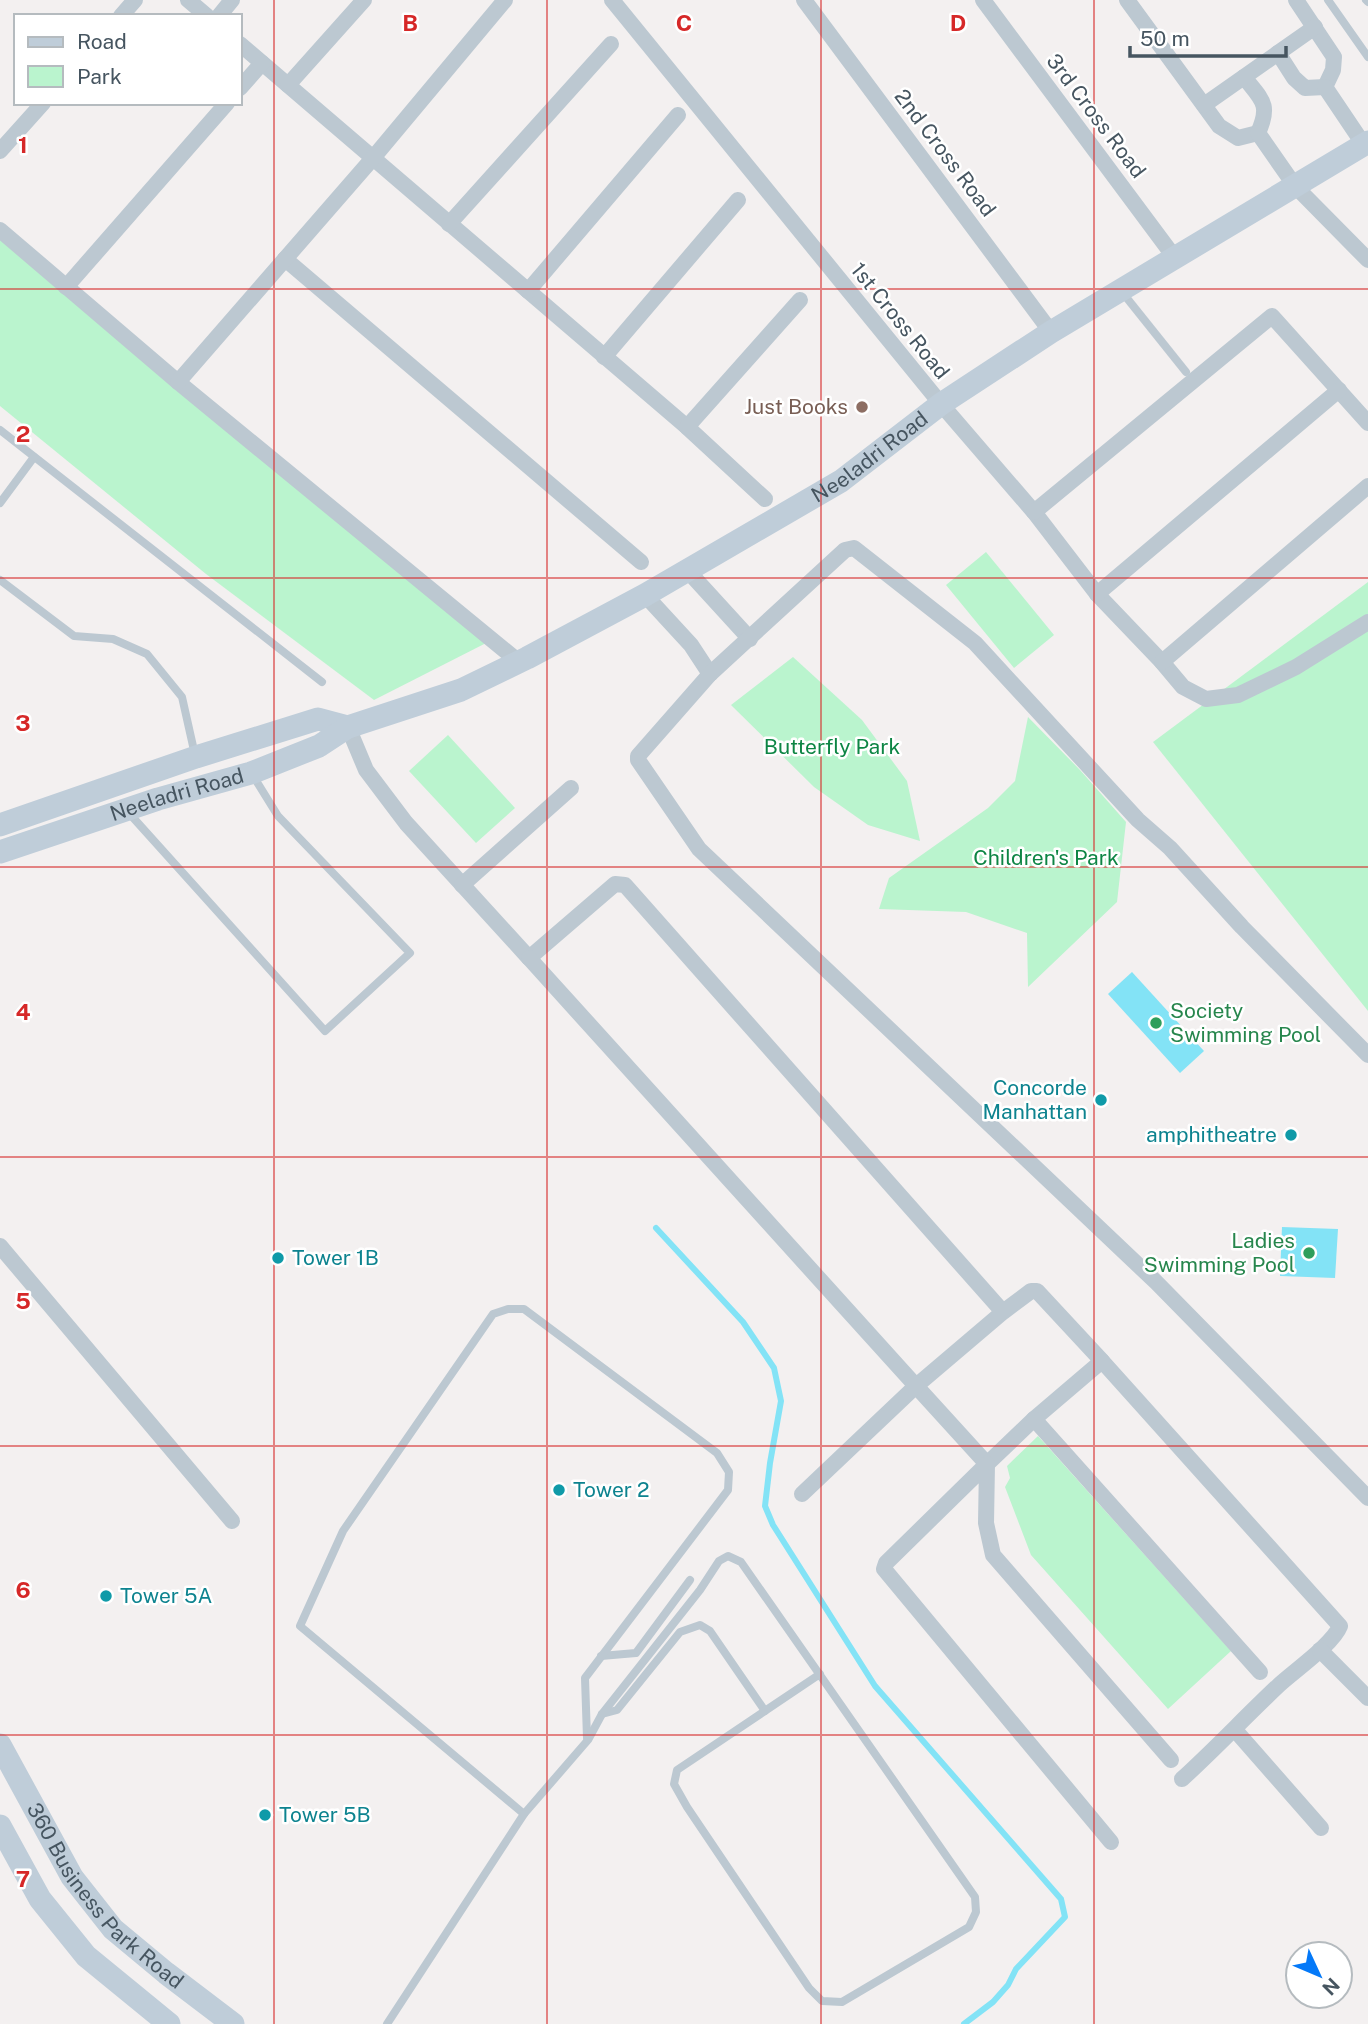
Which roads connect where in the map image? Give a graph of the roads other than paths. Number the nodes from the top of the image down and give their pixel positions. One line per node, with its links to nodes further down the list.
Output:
1 (135, 0): 12 (street)
2 (188, 0): 13 (street)
3 (232, 0): 14 (street)
4 (364, 0): 22 (street)
5 (505, 0): 32 (street)
6 (612, 0): 49 (street, 1st Cross Road)
7 (804, 0): 44 (street, 2nd Cross Road)
8 (982, 0): 37 (street, 3rd Cross Road)
9 (1127, 0): 27 (street)
10 (1296, 0): 15 (street)
11 (1328, 0): 19 (lane)
12 (123, 14)
13 (205, 14)
14 (221, 14)
15 (1315, 27): 18 (street); 24 (street)
16 (611, 44): 35 (street)
17 (242, 46): 20 (street)
18 (1278, 53): 21 (street); 24 (street)
19 (1368, 57)
20 (262, 63): 22 (street); 23 (street)
21 (1244, 77): 27 (street); 29 (street)
22 (288, 85): 32 (street)
23 (242, 86)
24 (1325, 87): 30 (street)
25 (41, 105): 31 (street)
26 (225, 105): 40 (street)
27 (1204, 105): 29 (street)
28 (678, 115): 42 (street)
29 (1258, 133): 33 (street)
30 (1366, 144): 33 (main road, Neeladri Road)
31 (0, 151)
32 (373, 158): 35 (street); 38 (street)
33 (1295, 186): 37 (main road, Neeladri Road); 39 (street)
34 (738, 200): 45 (street)
35 (449, 224): 42 (street)
36 (0, 230): 40 (street)
37 (1175, 258): 41 (main road, Neeladri Road)
38 (285, 259): 47 (street); 59 (street)
39 (1368, 260)
40 (66, 287): 47 (street)
41 (1121, 290): 44 (main road, Neeladri Road); 46 (lane)
42 (528, 291): 45 (street)
43 (800, 300): 51 (street)
44 (1051, 332): 49 (main road, Neeladri Road)
45 (604, 356): 51 (street)
46 (1186, 372)
47 (178, 382): 66 (street)
48 (1339, 390): 50 (street); 58 (street); 62 (street)
49 (941, 404): 58 (street, 1st Cross Road); 60 (main road, Neeladri Road)
50 (1368, 423)
51 (687, 427): 56 (street)
52 (0, 430): 53 (lane)
53 (34, 457): 55 (lane); 69 (lane)
54 (1368, 486): 67 (street)
55 (3, 491): 57 (lane)
56 (765, 499)
57 (0, 503)
58 (1034, 512): 62 (street, 1st Cross Road)
59 (641, 562)
60 (687, 570): 63 (main road, Neeladri Road); 65 (street)
61 (0, 580): 71 (lane)
62 (1097, 594): 67 (street, 1st Cross Road)
63 (645, 595): 66 (main road, Neeladri Road); 68 (street)
64 (1368, 622): 67 (street, 1st Cross Road)
65 (750, 639): 68 (street); 81 (street)
66 (519, 662): 70 (main road, Neeladri Road)
67 (1162, 662)
68 (710, 674): 89 (street)
69 (322, 682)
70 (348, 727): 71 (main road, Neeladri Road); 73 (main road, Neeladri Road); 79 (street)
71 (196, 757): 72 (main road, Neeladri Road)
72 (149, 773): 75 (main road); 77 (main road, Neeladri Road)
73 (251, 773): 75 (main road, Neeladri Road); 76 (lane)
74 (570, 788): 79 (street)
75 (158, 799): 76 (main road, Neeladri Road)
76 (126, 810): 78 (main road, Neeladri Road)
77 (0, 825)
78 (0, 852)
79 (462, 886): 80 (street)
80 (529, 957): 83 (street); 85 (street)
81 (1368, 1055)
82 (0, 1246): 90 (street)
83 (1003, 1312): 84 (street); 85 (street)
84 (1102, 1361): 86 (street); 92 (street)
85 (916, 1386): 87 (street); 88 (street)
86 (1034, 1419): 87 (street); 94 (street)
87 (987, 1464): 102 (street); 107 (street)
88 (802, 1494)
89 (1368, 1497)
90 (232, 1521)
91 (690, 1580): 93 (lane)
92 (1320, 1650): 96 (street); 99 (street)
93 (601, 1656): 100 (lane); 104 (lane)
94 (1260, 1672)
95 (820, 1674): 97 (lane); 97 (lane); 98 (lane)
96 (1368, 1698)
97 (765, 1711): 98 (lane)
98 (602, 1714): 100 (lane)
99 (1235, 1730): 103 (street); 106 (street)
100 (587, 1740): 104 (lane)
101 (0, 1745): 109 (main road, 360 Business Park Road)
102 (1171, 1760)
103 (1182, 1779)
104 (524, 1815): 110 (lane)
105 (0, 1826): 108 (main road, 360 Business Park Road)
106 (1321, 1828)
107 (1111, 1842)
108 (169, 2024)
109 (233, 2024)
110 (387, 2024)

